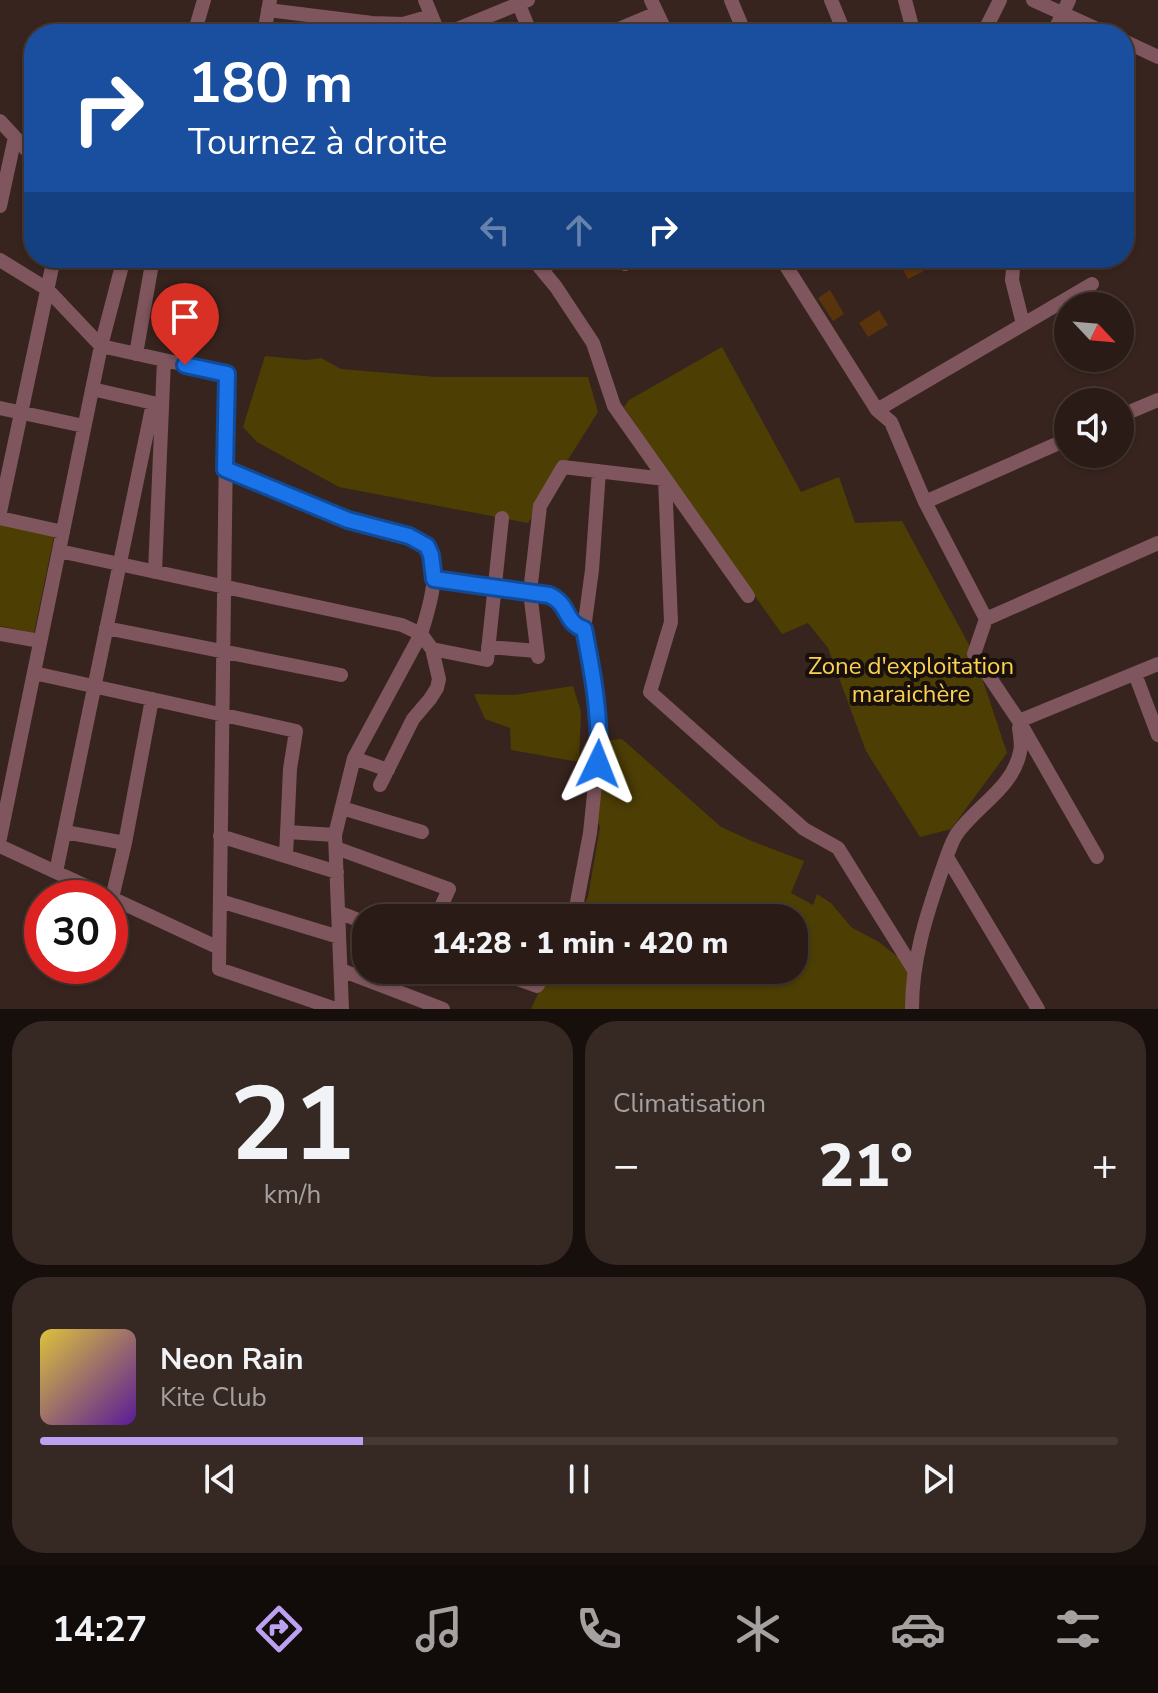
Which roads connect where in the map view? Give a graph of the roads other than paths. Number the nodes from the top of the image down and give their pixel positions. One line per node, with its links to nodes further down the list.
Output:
1 (204, 0): 13 (street)
2 (425, 0): 12 (street)
3 (731, 0): 18 (street)
4 (831, 0): 19 (street)
5 (905, 0): 20 (street)
6 (1000, 0): 21 (street)
7 (1033, 0): 11 (street)
8 (521, 1): 15 (street); 16 (street)
9 (269, 5): 12 (street)
10 (654, 6): 17 (street)
11 (1066, 7): 22 (street)
12 (431, 16): 14 (street)
13 (197, 24)
14 (436, 24)
15 (466, 24)
16 (528, 24)
17 (624, 24)
18 (741, 24)
19 (841, 24)
20 (911, 24)
21 (988, 24)
22 (1092, 24)
23 (1134, 46): 24 (street)
24 (1158, 57)
25 (0, 121): 26 (street)
26 (15, 137): 27 (street); 28 (street)
27 (24, 147)
28 (0, 206)
29 (0, 260): 37 (street)
30 (52, 268): 37 (street)
31 (121, 268): 39 (street)
32 (151, 268): 40 (street)
33 (540, 268): 54 (street)
34 (787, 268): 46 (street)
35 (1013, 268): 38 (street)
36 (1092, 284): 38 (street)
37 (47, 289): 39 (street); 48 (street)
38 (1023, 324): 46 (street)
39 (101, 346): 40 (street); 42 (street)
40 (136, 354): 41 (street)
41 (164, 360): 44 (street); 52 (street)
42 (92, 389): 44 (street); 49 (street)
43 (1158, 400): 47 (street)
44 (157, 404): 61 (street); 62 (street)
45 (0, 408): 48 (street)
46 (877, 410): 55 (street)
47 (1134, 410)
48 (21, 413): 49 (street); 51 (street)
49 (84, 426): 58 (street)
50 (1054, 445): 55 (street)
51 (5, 462): 56 (street)
52 (225, 469): 63 (street); 64 (street)
53 (599, 471): 54 (street); 66 (street); 70 (street)
54 (665, 479): 67 (street); 114 (street)
55 (925, 502): 68 (street)
56 (0, 515): 58 (street)
57 (502, 518): 65 (street)
58 (63, 532): 60 (street)
59 (1158, 543): 68 (street)
60 (59, 551): 61 (street); 73 (street)
61 (119, 564): 62 (street); 69 (street)
62 (155, 572): 64 (street)
63 (434, 579): 65 (street); 72 (street)
64 (224, 587): 72 (street); 76 (street)
65 (495, 587): 66 (street); 74 (street)
66 (530, 592): 70 (street); 74 (street)
67 (748, 596)
68 (986, 619): 84 (street)
69 (106, 628): 76 (street); 81 (street)
70 (584, 629): 107 (street)
71 (0, 634): 73 (street)
72 (421, 634): 75 (street); 86 (street)
73 (40, 641): 78 (street)
74 (488, 647): 75 (street)
75 (432, 649): 87 (street)
76 (223, 651): 80 (street); 83 (street)
77 (1158, 664): 79 (street)
78 (34, 673): 81 (street); 94 (street)
79 (1135, 674): 84 (street); 85 (street)
80 (341, 675)
81 (94, 687): 82 (street); 90 (street)
82 (152, 699): 83 (street); 96 (street)
83 (222, 715): 91 (street); 93 (street)
84 (1019, 721): 99 (street); 100 (street)
85 (1158, 735)
86 (354, 758): 87 (street); 89 (street)
87 (388, 770): 88 (street)
88 (380, 785)
89 (342, 808): 92 (street); 95 (street)
90 (65, 832): 96 (street); 101 (street)
91 (287, 832): 95 (street); 98 (street)
92 (422, 832)
93 (220, 836): 98 (street); 105 (street)
94 (0, 838)
95 (336, 842): 102 (street); 106 (street)
96 (125, 843): 104 (street)
97 (0, 846): 101 (street)
98 (286, 856): 102 (street)
99 (947, 857): 114 (street); 118 (street)
100 (1097, 857)
101 (56, 872): 103 (street)
102 (337, 872): 109 (street)
103 (73, 880)
104 (116, 880)
105 (220, 901): 111 (street); 112 (street)
106 (442, 904)
107 (577, 904)
108 (128, 905): 112 (street)
109 (338, 912): 110 (street); 111 (street)
110 (352, 918)
111 (339, 937): 113 (street)
112 (219, 948): 115 (street)
113 (341, 970): 115 (street); 116 (street)
114 (914, 970): 117 (street)
115 (339, 1009)
116 (443, 1009)
117 (912, 1009)
118 (1038, 1009)

